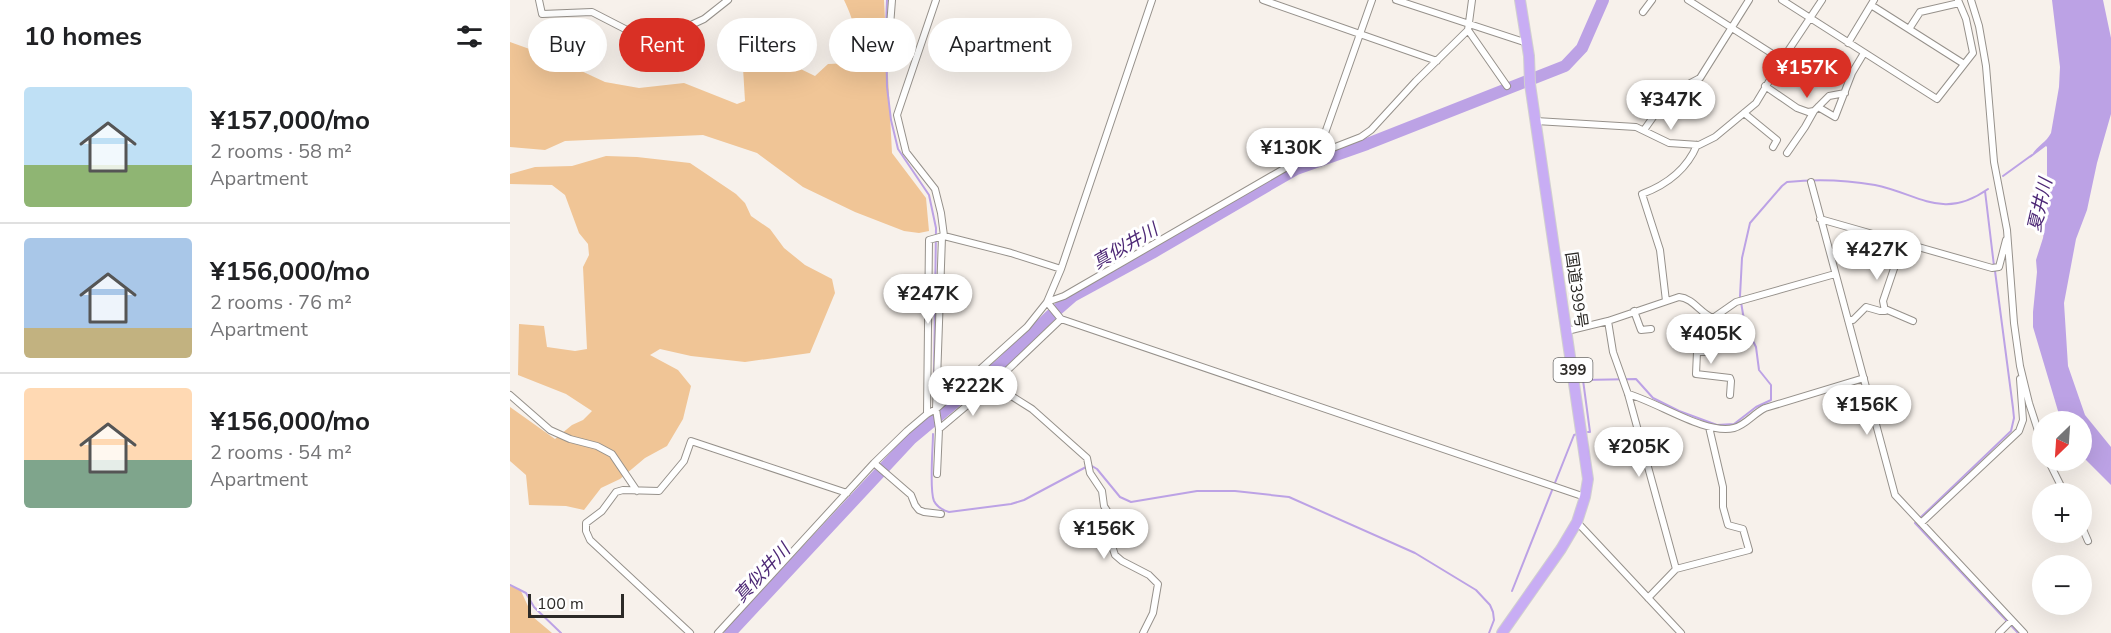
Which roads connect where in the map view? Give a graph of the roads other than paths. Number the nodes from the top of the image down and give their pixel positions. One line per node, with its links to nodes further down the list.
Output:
1 (539, 0): 2 (street)
2 (728, 0)
3 (892, 0): 20 (street)
4 (936, 0): 50 (street)
5 (1152, 0): 52 (street)
6 (1263, 0): 25 (street)
7 (1372, 0): 25 (street)
8 (1396, 0): 22 (street)
9 (1472, 0): 22 (street)
10 (1520, 0): 26 (highway, 国道399号 / 399)
11 (1652, 0): 19 (street)
12 (1688, 0): 23 (street)
13 (1749, 0): 23 (street)
14 (1782, 0): 21 (street)
15 (1822, 0): 21 (street)
16 (1971, 0): 49 (street)
17 (1958, 1): 24 (street); 31 (street)
18 (1873, 3): 24 (street); 27 (street)
19 (1643, 12)
20 (891, 18)
21 (1810, 18): 27 (street); 29 (street)
22 (1469, 27): 26 (street); 30 (street); 32 (street)
23 (1731, 27): 29 (street); 38 (street)
24 (1909, 29): 31 (street)
25 (1361, 35): 30 (street); 45 (street)
26 (1527, 43): 41 (highway, 国道399号 / 399)
27 (1848, 43): 28 (street)
28 (1864, 53): 31 (street); 35 (street)
29 (1782, 60): 33 (street)
30 (1437, 61): 45 (street)
31 (1964, 64)
32 (1507, 86)
33 (1765, 86): 39 (street); 40 (street)
34 (1640, 91): 36 (street)
35 (1845, 93): 39 (street); 39 (street)
36 (1644, 98): 37 (street); 38 (street)
37 (1637, 102)
38 (1656, 108): 42 (street)
39 (1816, 109): 46 (street)
40 (1744, 113): 43 (street); 44 (street)
41 (1536, 121): 42 (street); 64 (highway, 国道399号 / 399)
42 (1644, 129): 43 (street)
43 (1697, 145): 54 (street)
44 (1773, 147)
45 (1318, 153): 55 (street)
46 (1787, 153)
47 (1810, 182): 48 (street)
48 (1820, 219): 51 (street); 53 (street)
49 (2007, 230): 51 (street); 65 (street)
50 (942, 237): 52 (street); 72 (street); 74 (street)
51 (1903, 242): 56 (street)
52 (1060, 269): 55 (street)
53 (1835, 274): 59 (street); 60 (street)
54 (1666, 301): 57 (street); 59 (street)
55 (1048, 303): 58 (street); 66 (street)
56 (1885, 309): 60 (street); 62 (street)
57 (1634, 311): 61 (street); 63 (street)
58 (1060, 318): 68 (street); 81 (street)
59 (1711, 318): 71 (street)
60 (1848, 320): 67 (street)
61 (1608, 321): 64 (street); 69 (street)
62 (1914, 321)
63 (1651, 329)
64 (1567, 331): 81 (highway, 国道399号 / 399)
65 (2020, 366): 73 (street); 84 (street)
66 (985, 368): 68 (street); 72 (street)
67 (1864, 378): 75 (street); 84 (street)
68 (995, 380): 76 (street); 90 (street)
69 (1628, 394): 75 (street); 85 (street)
70 (510, 395): 79 (street)
71 (1731, 396)
72 (937, 410): 74 (street); 76 (street)
73 (2032, 412)
74 (927, 414): 77 (street)
75 (1709, 427): 85 (street)
76 (939, 428): 78 (street)
77 (875, 464): 80 (street); 82 (street)
78 (937, 474)
79 (637, 491): 80 (street); 88 (street)
80 (847, 493): 89 (street)
81 (1585, 498): 83 (highway, 国道399号 / 399)
82 (940, 514)
83 (1577, 522): 86 (street); 91 (highway, 国道399号 / 399)
84 (1921, 523): 87 (street)
85 (1676, 569): 86 (street)
86 (1648, 598): 92 (street)
87 (2010, 623): 93 (street); 94 (street)
88 (690, 633)
89 (718, 633)
90 (1143, 633)
91 (1502, 633)
92 (1681, 633)
93 (1999, 633)
94 (2024, 633)

